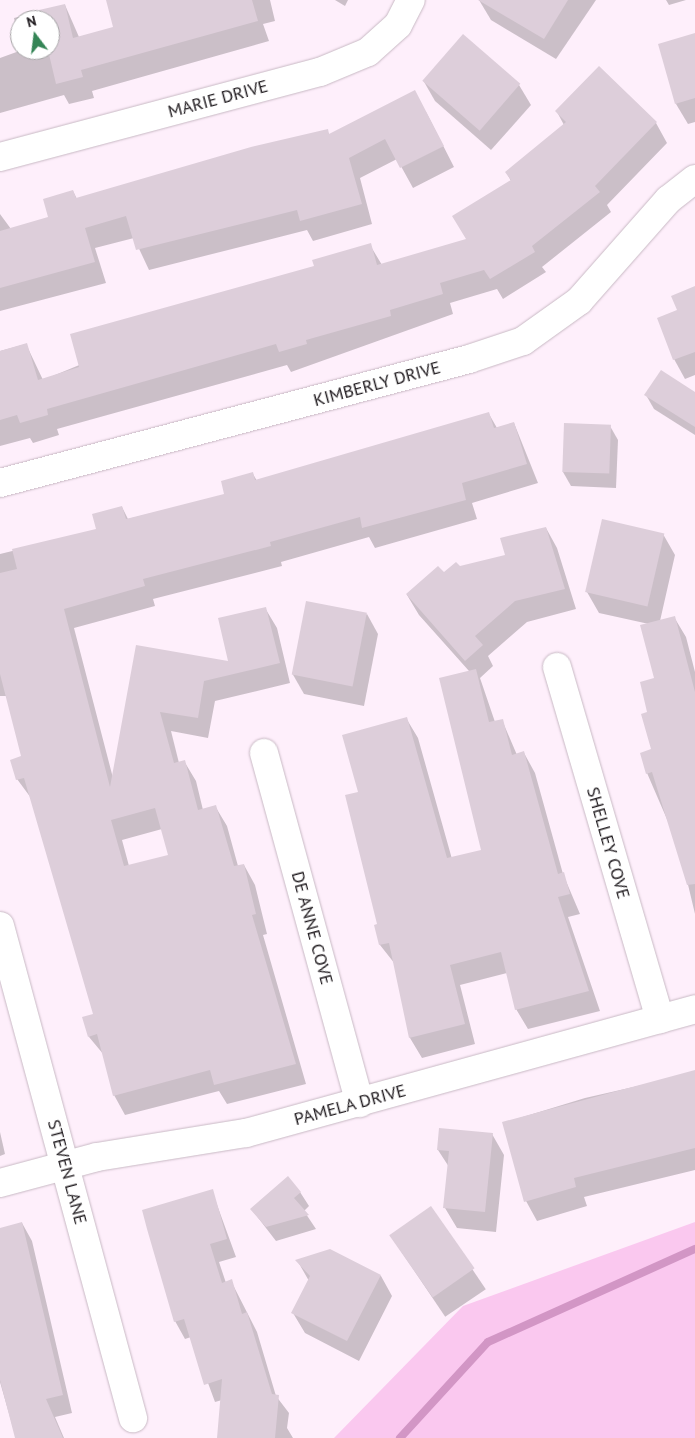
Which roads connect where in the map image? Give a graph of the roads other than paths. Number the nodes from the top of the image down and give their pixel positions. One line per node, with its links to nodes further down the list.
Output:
1 (411, 0): 2 (street, MARIE DRIVE)
2 (0, 157)
3 (695, 179): 4 (street, KIMBERLY DRIVE)
4 (0, 483)
5 (557, 667): 9 (street, SHELLEY COVE)
6 (264, 753): 10 (street, DE ANNE COVE)
7 (0, 926): 11 (street, STEVEN LANE)
8 (695, 1009): 9 (street, PAMELA DRIVE)
9 (660, 1019): 10 (street, PAMELA DRIVE)
10 (360, 1102): 11 (street, PAMELA DRIVE)
11 (65, 1166): 12 (street, PAMELA DRIVE); 13 (street, STEVEN LANE)
12 (0, 1183)
13 (133, 1418)

